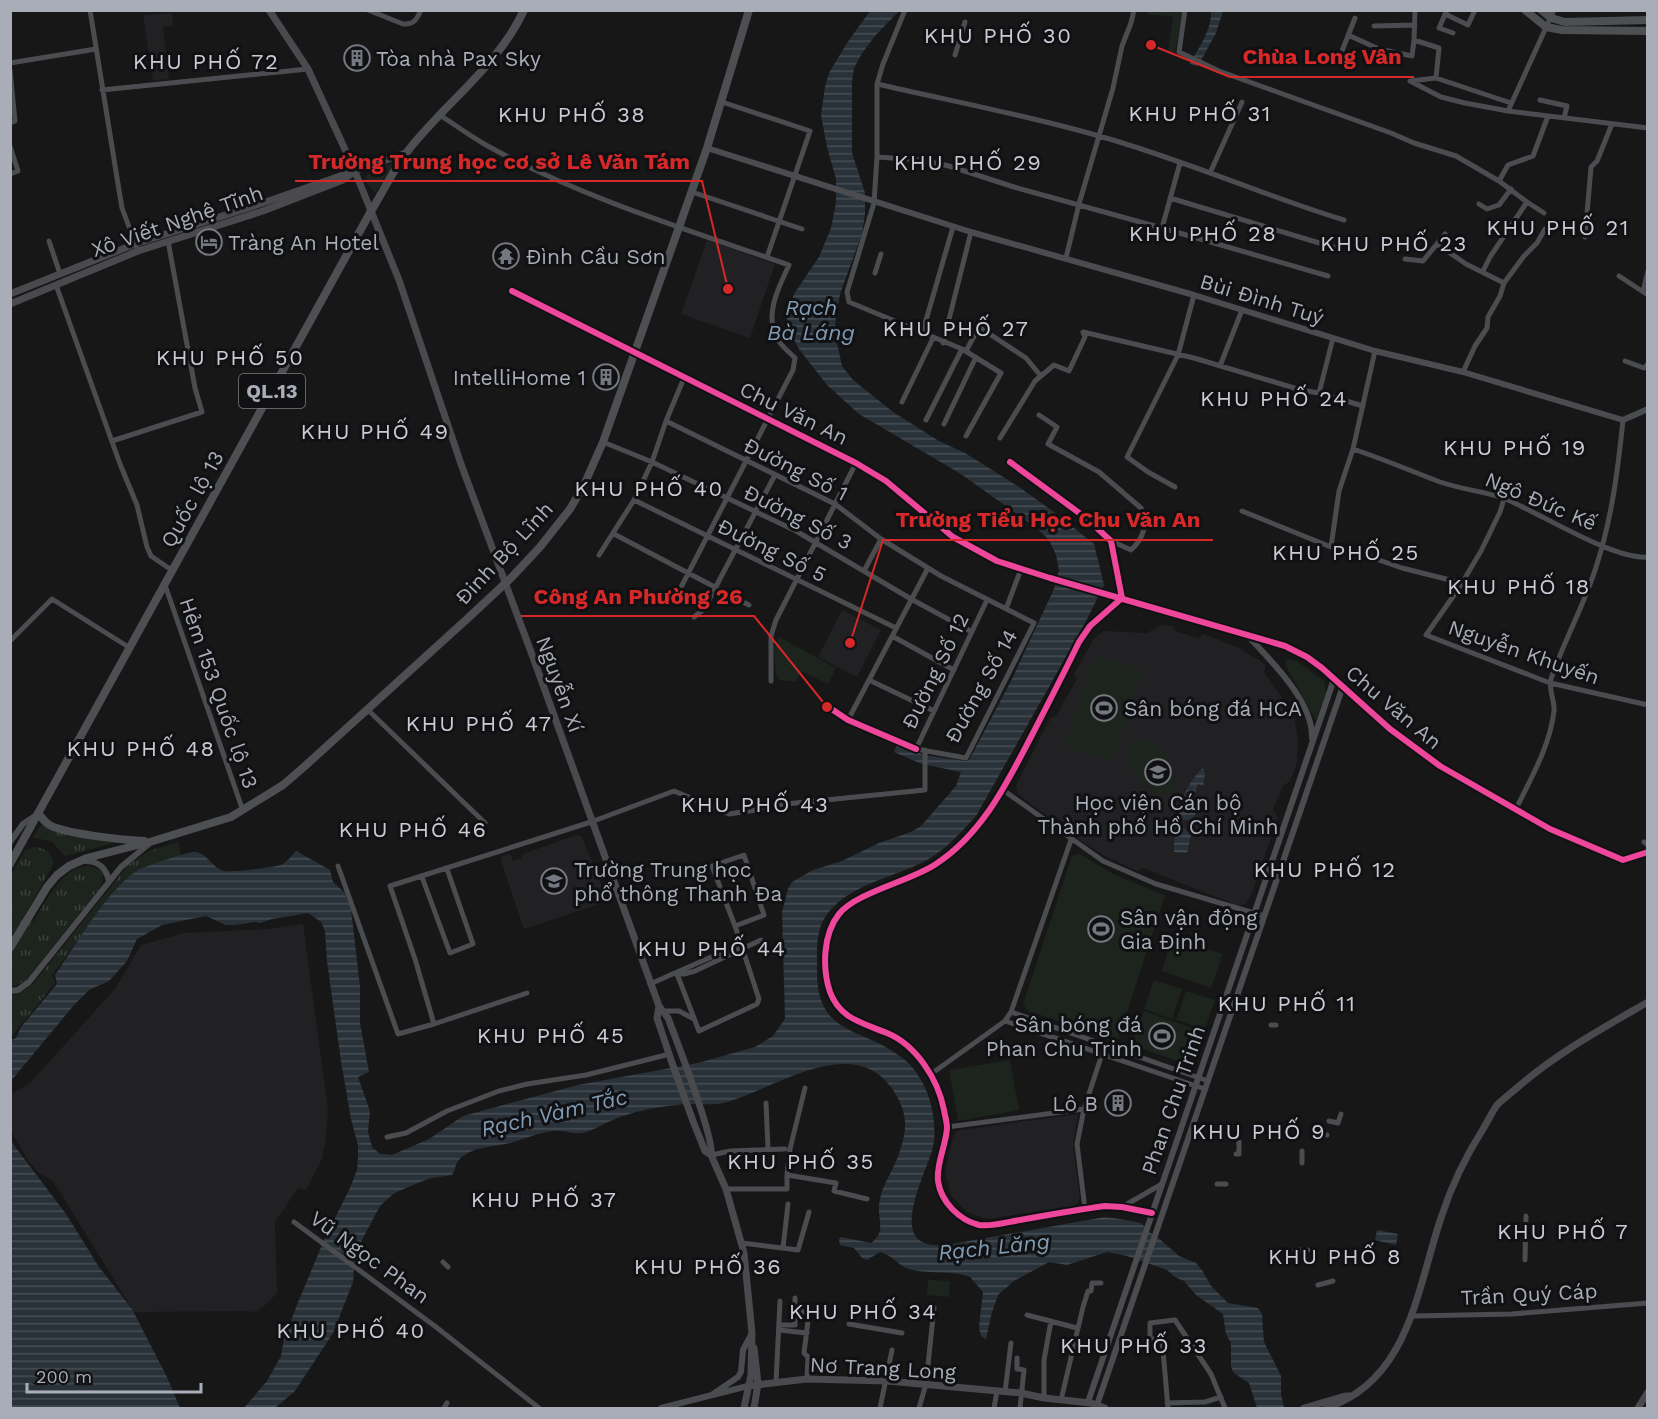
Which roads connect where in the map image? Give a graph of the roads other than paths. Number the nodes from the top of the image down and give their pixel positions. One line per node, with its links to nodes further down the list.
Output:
1 (90, 10): 26 (street)
2 (368, 10): 3 (street)
3 (422, 10)
4 (524, 10): 40 (main road, Xô Viết Nghệ Tĩnh)
5 (749, 10): 36 (main road, Đinh Bộ Lĩnh)
6 (905, 10): 33 (street)
7 (1134, 10): 46 (street)
8 (1185, 10): 56 (street)
9 (1415, 10): 19 (street)
10 (1475, 10): 14 (street)
11 (1525, 10): 21 (main road)
12 (1541, 10): 15 (main road)
13 (270, 11): 30 (main road, Nguyễn Xí)
14 (1446, 12): 23 (street)
15 (1552, 14): 17 (main road); 21 (street)
16 (1355, 18): 24 (street)
17 (1647, 20)
18 (965, 22): 28 (street)
19 (1415, 25): 20 (street); 25 (street)
20 (1374, 26)
21 (1546, 27): 22 (main road); 38 (street)
22 (1647, 31)
23 (1453, 33)
24 (1348, 35): 25 (street); 27 (street)
25 (1414, 40): 32 (street)
26 (96, 49): 29 (street); 34 (street)
27 (1342, 51)
28 (955, 55)
29 (10, 63)
30 (308, 69): 34 (street); 52 (main road, Nguyễn Xí)
31 (10, 70): 43 (street)
32 (1437, 78): 38 (street); 39 (street)
33 (877, 84): 46 (street); 50 (street)
34 (102, 90): 80 (street)
35 (1540, 100): 42 (street)
36 (722, 102): 48 (main road, Đinh Bộ Lĩnh); 55 (street)
37 (1242, 102): 53 (street)
38 (1511, 103): 39 (street)
39 (1508, 111): 41 (street)
40 (440, 115): 49 (main road, Xô Viết Nghệ Tĩnh); 71 (street)
41 (1548, 116): 42 (street); 56 (street)
42 (1564, 118): 44 (street)
43 (10, 123)
44 (1612, 124): 45 (street); 76 (street)
45 (1647, 128)
46 (1098, 136): 51 (street); 62 (street)
47 (10, 146): 54 (street)
48 (707, 148): 55 (street); 58 (main road, Đinh Bộ Lĩnh)
49 (406, 153): 52 (main road, Xô Viết Nghệ Tĩnh); 65 (main road, Quốc lộ 13 / QL.13)
50 (877, 157): 61 (street); 62 (street)
51 (1180, 163): 53 (street); 59 (street)
52 (355, 171): 64 (main road, Xô Viết Nghệ Tĩnh); 65 (main road, Nguyễn Xí)
53 (1210, 173): 67 (street)
54 (10, 174)
55 (795, 177): 61 (street, Bùi Đình Tuý); 68 (street)
56 (1499, 181): 57 (street)
57 (1511, 189): 60 (street); 63 (street)
58 (692, 192): 68 (street); 71 (main road, Đinh Bộ Lĩnh)
59 (1170, 198): 72 (street); 81 (street)
60 (1527, 202): 66 (street); 86 (street)
61 (874, 203): 70 (street, Bùi Đình Tuý); 100 (street)
62 (1079, 204): 72 (street); 84 (street)
63 (1479, 204)
64 (261, 207): 77 (main road, Xô Viết Nghệ Tĩnh); 80 (main road, Xô Viết Nghệ Tĩnh)
65 (371, 211): 154 (main road, Quốc lộ 13 / QL.13); 158 (main road, Nguyễn Xí)
66 (1544, 213)
67 (1344, 220)
68 (779, 221): 73 (street); 83 (street)
69 (1557, 222): 92 (street)
70 (953, 227): 74 (street, Bùi Đình Tuý); 100 (street)
71 (680, 228): 83 (street); 106 (main road, Đinh Bộ Lĩnh)
72 (1162, 228): 90 (street)
73 (802, 229)
74 (971, 232): 84 (street, Bùi Đình Tuý); 103 (street)
75 (1445, 234): 79 (street)
76 (1585, 237)
77 (168, 241): 80 (main road, Xô Viết Nghệ Tĩnh); 127 (street)
78 (49, 242): 89 (street)
79 (1437, 244): 85 (street); 86 (street)
80 (136, 247): 89 (main road, Xô Viết Nghệ Tĩnh); 93 (main road, Xô Viết Nghệ Tĩnh)
81 (1336, 248)
82 (881, 254): 88 (street)
83 (767, 257): 120 (street)
84 (1066, 258): 97 (street, Bùi Đình Tuý)
85 (1405, 259)
86 (1483, 271): 92 (street)
87 (1647, 271): 95 (street)
88 (875, 273)
89 (60, 274): 96 (main road, Xô Viết Nghệ Tĩnh)
90 (1329, 276)
91 (1619, 276): 95 (street)
92 (1504, 283): 112 (street)
93 (56, 285): 98 (main road, Xô Viết Nghệ Tĩnh); 127 (street)
94 (512, 291): 106 (street, Chu Văn An)
95 (1645, 293)
96 (10, 294)
97 (1194, 295): 99 (street, Bùi Đình Tuý); 107 (street)
98 (10, 304)
99 (1242, 310): 102 (street, Bùi Đình Tuý); 111 (street)
100 (922, 334): 101 (street)
101 (933, 338): 103 (street); 116 (street)
102 (1333, 338): 105 (street, Bùi Đình Tuý); 115 (street)
103 (943, 343): 104 (street)
104 (964, 350): 108 (street); 113 (street); 121 (street)
105 (1375, 351): 112 (street, Bùi Đình Tuý); 117 (street)
106 (635, 352): 114 (street, Chu Văn An); 128 (main road, Đinh Bộ Lĩnh)
107 (1178, 356): 111 (street); 113 (street); 135 (street)
108 (976, 357): 124 (street); 125 (street)
109 (1625, 361): 110 (street)
110 (1647, 364)
111 (1220, 366): 115 (street)
112 (1463, 372): 122 (street, Bùi Đình Tuý)
113 (1040, 375): 126 (street)
114 (684, 378): 120 (street, Chu Văn An); 123 (street)
115 (1319, 393): 117 (street)
116 (902, 402)
117 (1363, 406): 129 (street)
118 (1647, 409): 122 (street)
119 (1039, 415): 145 (street)
120 (767, 418): 130 (street); 133 (street, Chu Văn An)
121 (926, 420)
122 (1623, 420): 147 (street)
123 (666, 421): 130 (street, Đường Số 1); 131 (street)
124 (944, 424)
125 (966, 436)
126 (1000, 438)
127 (112, 441): 154 (street)
128 (603, 441): 131 (street, Đường Số 3); 158 (main road, Đinh Bộ Lĩnh)
129 (1353, 449): 137 (street, Ngô Đức Kế); 148 (street)
130 (746, 461): 134 (street, Đường Số 1); 136 (street)
131 (652, 462): 136 (street, Đường Số 3); 138 (street)
132 (1010, 462): 145 (street)
133 (856, 463): 139 (street); 153 (street, Chu Văn An)
134 (775, 475): 139 (street, Đường Số 1); 141 (street)
135 (1175, 487)
136 (727, 499): 141 (street, Đường Số 3); 143 (street)
137 (1504, 499): 147 (street, Ngô Đức Kế); 159 (street)
138 (634, 500): 142 (street); 143 (street, Đường Số 5)
139 (835, 504): 144 (street, Đường Số 1); 146 (street)
140 (1242, 511): 148 (street)
141 (754, 512): 146 (street, Đường Số 3); 149 (street)
142 (614, 534): 150 (street); 156 (street)
143 (707, 537): 149 (street, Đường Số 5); 156 (street)
144 (881, 538): 152 (street, Đường Số 1); 155 (street)
145 (1111, 541): 163 (street)
146 (816, 542): 155 (street, Đường Số 3); 157 (street)
147 (1603, 546): 151 (street, Ngô Đức Kế); 180 (street)
148 (1331, 547): 159 (street)
149 (734, 549): 157 (street, Đường Số 5); 161 (street)
150 (599, 555)
151 (1647, 556)
152 (928, 568): 164 (street); 165 (street, Đường Số 1)
153 (1021, 569): 163 (street, Chu Văn An); 167 (street)
154 (173, 571): 160 (main road, Quốc lộ 13 / QL.13)
155 (864, 571): 164 (street, Đường Số 3)
156 (689, 573): 161 (street); 162 (street)
157 (796, 580): 170 (street, Đường Số 5); 179 (street)
158 (505, 584): 184 (main road, Đinh Bộ Lĩnh); 196 (main road, Nguyễn Xí)
159 (1462, 584): 180 (street, Nguyễn Khuyến)
160 (165, 585): 175 (main road, Quốc lộ 13 / QL.13); 194 (street, Hẻm 153 Quốc lộ 13)
161 (715, 587): 166 (street); 168 (street)
162 (677, 595)
163 (1122, 598): 172 (street, Chu Văn An); 190 (street)
164 (911, 599): 170 (street); 171 (street, Đường Số 3)
165 (987, 600): 167 (street, Đường Số 1); 171 (street, Đường Số 12)
166 (749, 605)
167 (1006, 609): 169 (street, Đường Số 1)
168 (694, 617)
169 (1034, 623): 189 (street, Đường Số 14)
170 (896, 628): 173 (street)
171 (972, 632): 176 (street, Đường Số 12)
172 (1246, 635): 177 (street, Chu Văn An); 187 (street, Phan Chu Trinh)
173 (892, 636): 176 (street); 178 (street)
174 (10, 641): 175 (street)
175 (130, 648): 195 (main road, Quốc lộ 13 / QL.13)
176 (954, 670): 185 (street, Đường Số 12)
177 (1334, 679): 181 (street, Chu Văn An); 187 (street, Phan Chu Trinh)
178 (869, 680): 185 (street); 186 (street)
179 (771, 681)
180 (1550, 683): 182 (street, Nguyễn Khuyến); 193 (street)
181 (1343, 686): 192 (street, Phan Chu Trinh); 193 (street, Chu Văn An)
182 (1647, 705)
183 (830, 708): 186 (street, Đường Số 14)
184 (367, 709): 194 (main road, Đinh Bộ Lĩnh); 197 (street)
185 (934, 711): 188 (street, Đường Số 12)
186 (848, 720): 188 (street, Đường Số 14)
187 (1311, 746): 191 (street, Phan Chu Trinh)
188 (916, 749): 189 (street, Đường Số 12)
189 (925, 753): 196 (street)
190 (1002, 790): 198 (street); 229 (street)
191 (1292, 802): 192 (street); 208 (street, Phan Chu Trinh)
192 (1302, 806): 209 (street, Phan Chu Trinh)
193 (1516, 809): 201 (street, Chu Văn An)
194 (243, 811): 199 (main road, Đinh Bộ Lĩnh)
195 (38, 813): 199 (main road, Đinh Bộ Lĩnh); 200 (street); 203 (main road, Quốc lộ 13 / QL.13)
196 (591, 822): 205 (street); 215 (main road, Nguyễn Xí)
197 (485, 823)
198 (1071, 840): 208 (street); 222 (street)
199 (153, 841): 202 (main road, Đinh Bộ Lĩnh); 207 (street)
200 (10, 842)
201 (1647, 852)
202 (81, 860): 207 (street); 212 (main road, Đinh Bộ Lĩnh)
203 (10, 864)
204 (338, 866): 225 (street)
205 (447, 869): 206 (street); 206 (street)
206 (422, 877): 225 (street)
207 (109, 881): 216 (street)
208 (1254, 913): 209 (street); 218 (street, Phan Chu Trinh)
209 (1264, 916): 219 (street, Phan Chu Trinh)
210 (735, 926): 210 (street); 213 (street)
211 (761, 940): 213 (street)
212 (10, 948)
213 (743, 948): 214 (street); 223 (street)
214 (678, 974): 215 (street); 223 (street)
215 (650, 984): 221 (main road, Nguyễn Xí)
216 (10, 991)
217 (526, 993): 225 (street)
218 (1227, 994): 219 (street); 230 (street, Phan Chu Trinh)
219 (1236, 998): 231 (street, Phan Chu Trinh)
220 (1647, 1002): 281 (main road)
221 (661, 1008): 223 (street); 228 (main road, Nguyễn Xí); 248 (main road, Nguyễn Xí)
222 (1011, 1012): 224 (street); 226 (street)
223 (693, 1019)
224 (1005, 1021): 227 (street); 229 (street)
225 (434, 1024)
226 (1105, 1045): 227 (street); 230 (street)
227 (1102, 1054): 232 (street); 236 (street)
228 (670, 1057): 242 (street); 248 (main road, Nguyễn Xí)
229 (932, 1074): 239 (street)
230 (1198, 1077): 231 (street); 232 (street, Phan Chu Trinh)
231 (1208, 1081): 234 (street, Phan Chu Trinh)
232 (1195, 1086): 234 (street); 249 (street, Phan Chu Trinh)
233 (805, 1088): 252 (street)
234 (1204, 1089): 250 (street, Phan Chu Trinh)
235 (765, 1103): 244 (street)
236 (1084, 1109): 239 (street); 260 (street)
237 (1341, 1114): 238 (street)
238 (1329, 1121)
239 (947, 1127): 260 (street)
240 (1315, 1133): 241 (street)
241 (1327, 1135)
242 (387, 1137)
243 (1239, 1143): 247 (street)
244 (768, 1148): 245 (street); 248 (street)
245 (785, 1149)
246 (1302, 1151): 251 (street)
247 (1236, 1154)
248 (711, 1155): 256 (main road)
249 (1171, 1158): 250 (street); 253 (street, Phan Chu Trinh)
250 (1180, 1161): 307 (street, Phan Chu Trinh)
251 (1302, 1162)
252 (787, 1175): 256 (street); 257 (street)
253 (1162, 1184): 259 (street); 262 (street, Phan Chu Trinh)
254 (1217, 1184): 255 (street)
255 (1226, 1184)
256 (726, 1189): 265 (main road)
257 (867, 1199)
258 (788, 1204): 266 (street)
259 (1122, 1207): 260 (street); 262 (street)
260 (1085, 1209)
261 (809, 1212): 266 (street)
262 (1152, 1213): 307 (street, Phan Chu Trinh)
263 (1526, 1216): 269 (street)
264 (294, 1222): 309 (street, Vũ Ngọc Phan)
265 (742, 1244): 266 (street); 287 (main road)
266 (787, 1248)
267 (1295, 1250): 268 (street)
268 (1308, 1250)
269 (1525, 1260)
270 (443, 1262): 271 (street)
271 (448, 1267)
272 (1333, 1281): 274 (street)
273 (1101, 1283): 285 (street)
274 (1318, 1285)
275 (795, 1298): 279 (street)
276 (780, 1301): 284 (street)
277 (1647, 1303): 281 (street, Trần Quý Cáp)
278 (934, 1308): 297 (street)
279 (795, 1310): 284 (street); 288 (street)
280 (1027, 1315): 282 (street)
281 (1413, 1316): 303 (main road)
282 (1051, 1321): 285 (street); 305 (street)
283 (849, 1324): 286 (street)
284 (779, 1328): 288 (street); 295 (street)
285 (1077, 1328): 306 (street)
286 (902, 1332)
287 (752, 1333): 289 (main road); 302 (street)
288 (807, 1333): 293 (street)
289 (752, 1343): 296 (main road); 298 (main road)
290 (1011, 1343): 299 (street)
291 (892, 1350): 294 (street)
292 (1017, 1358): 301 (street)
293 (807, 1379): 294 (main road, Nơ Trang Long); 295 (main road, Nơ Trang Long)
294 (887, 1381): 297 (main road, Nơ Trang Long); 313 (street)
295 (776, 1382): 296 (main road, Nơ Trang Long)
296 (758, 1384): 298 (main road, Nơ Trang Long); 312 (main road)
297 (926, 1384): 299 (main road, Nơ Trang Long); 314 (street)
298 (748, 1386): 302 (street, Nơ Trang Long); 311 (main road)
299 (1001, 1392): 301 (main road, Nơ Trang Long); 315 (street)
300 (1647, 1392): 320 (main road)
301 (1022, 1394): 305 (main road, Nơ Trang Long); 316 (street)
302 (712, 1395): 310 (street, Nơ Trang Long)
303 (1351, 1396): 318 (main road); 319 (main road)
304 (1221, 1397): 308 (street); 308 (street); 317 (street)
305 (1044, 1398): 306 (main road, Nơ Trang Long)
306 (1061, 1400): 307 (main road, Nơ Trang Long)
307 (1098, 1406)
308 (1168, 1406)
309 (539, 1408)
310 (661, 1408)
311 (744, 1408)
312 (754, 1408)
313 (880, 1408)
314 (919, 1408)
315 (994, 1408)
316 (1020, 1408)
317 (1225, 1408)
318 (1304, 1408)
319 (1326, 1408)
320 (1638, 1408)

